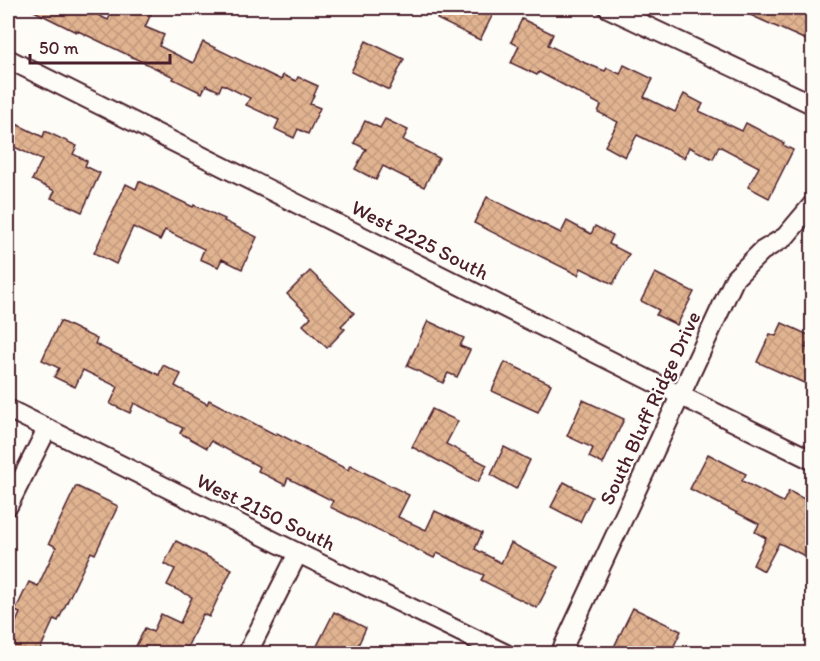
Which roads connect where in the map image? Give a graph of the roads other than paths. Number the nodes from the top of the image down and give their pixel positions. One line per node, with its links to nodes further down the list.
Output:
1 (608, 8): 3 (street)
2 (8, 59): 5 (street, West 2225 South)
3 (813, 104)
4 (813, 205): 5 (street, South Bluff Ridge Drive)
5 (681, 396): 8 (street, West 2225 South); 13 (street, South Bluff Ridge Drive)
6 (8, 409): 7 (street, West 2150 South)
7 (47, 429): 9 (street); 10 (street, West 2150 South)
8 (813, 460)
9 (8, 506)
10 (298, 553): 11 (street); 12 (street, West 2150 South)
11 (247, 654)
12 (506, 654)
13 (560, 654)

